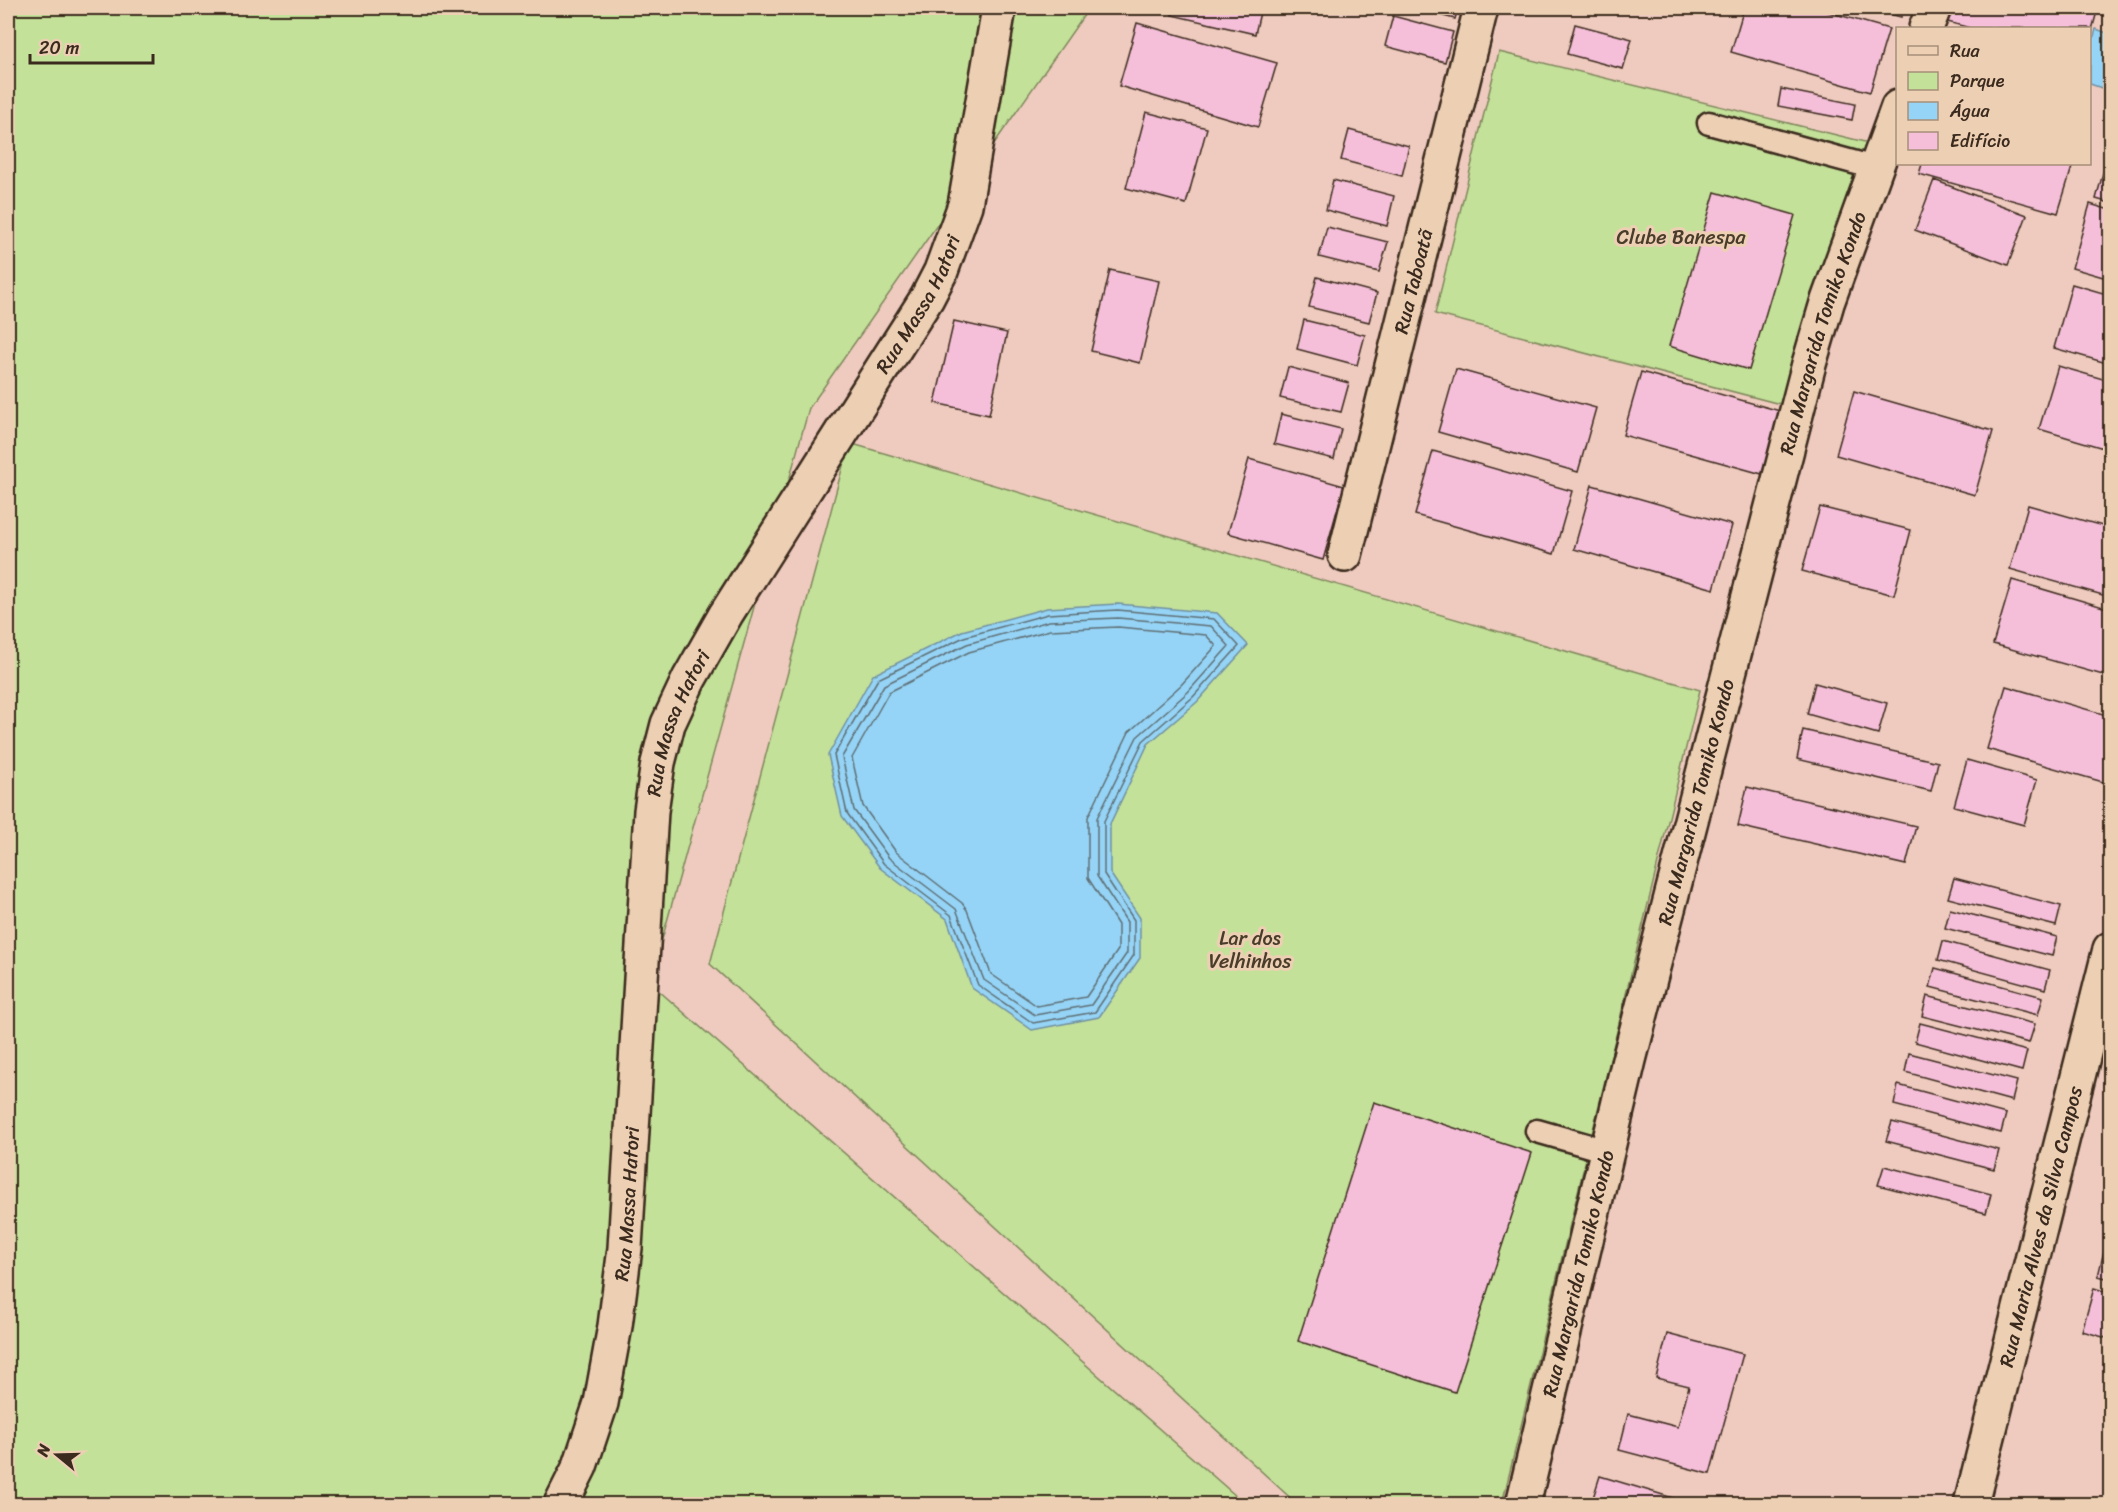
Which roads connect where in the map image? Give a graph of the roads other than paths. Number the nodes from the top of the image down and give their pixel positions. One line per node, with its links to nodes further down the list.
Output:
1 (999, 8): 12 (street, Rua Massa Hatori)
2 (1481, 8): 8 (street, Rua Taboatã)
3 (1934, 8): 4 (street)
4 (1926, 27)
5 (1896, 112): 7 (street, Rua Margarida Tomiko Kondo)
6 (1709, 123): 7 (lane)
7 (1875, 168): 11 (street, Rua Margarida Tomiko Kondo)
8 (1345, 555)
9 (2110, 949): 14 (street, Rua Maria Alves da Silva Campos)
10 (1537, 1131): 11 (lane)
11 (1607, 1151): 13 (street, Rua Margarida Tomiko Kondo)
12 (561, 1504)
13 (1523, 1504)
14 (1971, 1504)

